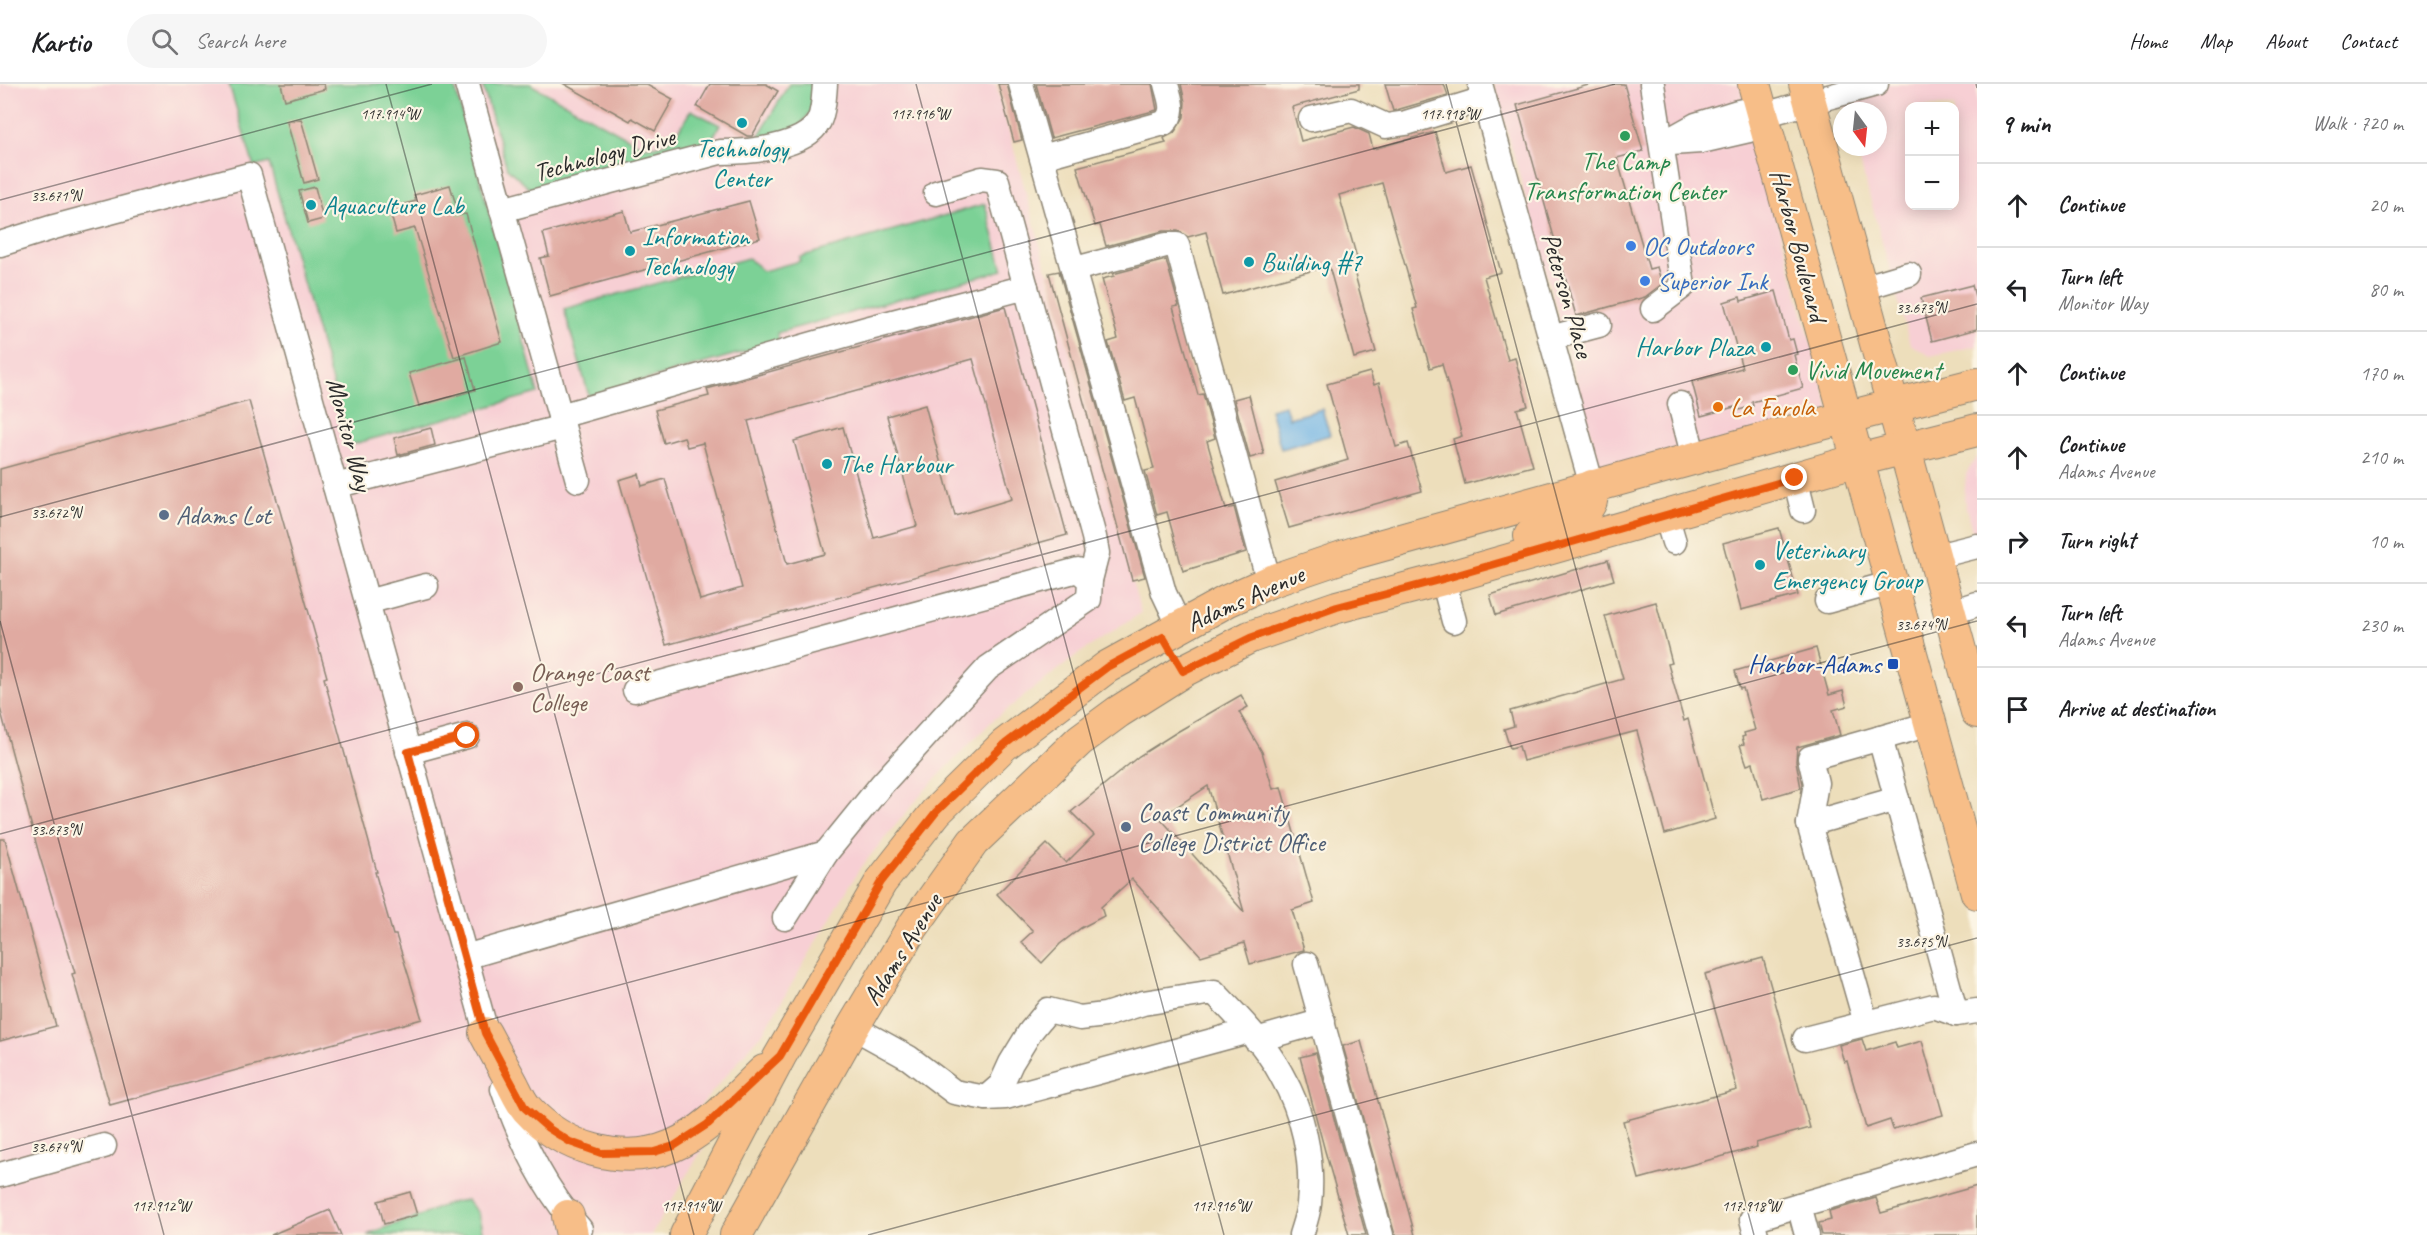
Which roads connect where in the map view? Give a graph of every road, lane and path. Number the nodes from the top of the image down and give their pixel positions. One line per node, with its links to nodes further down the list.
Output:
1 (467, 84): 15 (street)
2 (825, 84): 15 (street, Technology Drive)
3 (1021, 84): 13 (street)
4 (1166, 84): 13 (street)
5 (1652, 84): 12 (street)
6 (1754, 84): 10 (main road, Harbor Boulevard)
7 (1876, 84): 9 (street)
8 (1482, 92): 11 (street); 23 (street, Peterson Place)
9 (1807, 93): 10 (street); 20 (main road, Harbor Boulevard)
10 (1763, 115): 12 (street); 27 (main road, Harbor Boulevard)
11 (1311, 118)
12 (1662, 144): 21 (street)
13 (1042, 157): 17 (street)
14 (936, 194): 19 (street)
15 (501, 210): 28 (street)
16 (0, 244): 35 (street, Monitor Way)
17 (1075, 269): 43 (street); 50 (street)
18 (1909, 274): 20 (street)
19 (1026, 287): 28 (street); 42 (street)
20 (1862, 288): 26 (main road, Harbor Boulevard)
21 (1653, 309)
22 (1599, 325): 23 (street)
23 (1550, 338): 36 (street, Peterson Place)
24 (1977, 384): 26 (main road, Adams Avenue)
25 (1680, 404): 31 (street)
26 (1893, 405): 27 (main road, Adams Avenue); 30 (main road, Harbor Boulevard)
27 (1847, 417): 31 (main road, Adams Avenue); 32 (main road, Harbor Boulevard)
28 (561, 421): 34 (street); 35 (street)
29 (1977, 430): 30 (main road, Adams Avenue)
30 (1905, 448): 32 (main road, Adams Avenue); 40 (main road, Harbor Boulevard)
31 (1695, 458): 36 (main road, Adams Avenue)
32 (1858, 460): 33 (main road, Adams Avenue); 44 (main road, Harbor Boulevard)
33 (1795, 478): 37 (street); 41 (main road, Adams Avenue)
34 (578, 480)
35 (335, 486): 47 (street, Monitor Way)
36 (1592, 486): 38 (main road, Adams Avenue); 41 (main road)
37 (1803, 510)
38 (1429, 532): 41 (main road); 43 (main road, Adams Avenue)
39 (1977, 546): 40 (street)
40 (1934, 557): 48 (main road, Harbor Boulevard)
41 (1443, 579): 49 (street); 51 (main road, Adams Avenue)
42 (1090, 580): 52 (street); 60 (street)
43 (1269, 582): 50 (main road, Adams Avenue)
44 (1892, 583): 46 (street); 54 (main road, Harbor Boulevard)
45 (426, 586): 47 (street)
46 (1827, 601)
47 (366, 602): 57 (street, Monitor Way)
48 (1963, 609): 53 (main road, Harbor Boulevard)
49 (1454, 621)
50 (1171, 632): 51 (main road); 72 (main road, Adams Avenue)
51 (1183, 671): 68 (main road, Adams Avenue)
52 (635, 690)
53 (1977, 711)
54 (1930, 723): 56 (street); 61 (main road, Harbor Boulevard)
55 (467, 736): 57 (street)
56 (1880, 738): 58 (street); 59 (street)
57 (408, 752): 63 (street, Monitor Way)
58 (1897, 799): 59 (street); 65 (street)
59 (1809, 824): 67 (street)
60 (826, 853): 62 (street); 63 (street)
61 (1977, 893)
62 (785, 918)
63 (465, 957): 69 (street, Monitor Way)
64 (1306, 964): 66 (street)
65 (1967, 1013): 67 (street)
66 (1323, 1021): 70 (street); 82 (street)
67 (1866, 1023): 71 (street)
68 (853, 1027): 73 (street); 80 (main road, Adams Avenue)
69 (485, 1033): 72 (main road); 78 (street, Monitor Way)
70 (1252, 1036): 73 (street); 73 (street); 81 (street)
71 (1805, 1039)
72 (780, 1056): 79 (main road, Adams Avenue)
73 (986, 1098)
74 (104, 1146): 76 (street)
75 (1977, 1154): 77 (street)
76 (0, 1175)
77 (1799, 1205): 83 (street); 84 (street)
78 (575, 1228)
79 (686, 1235)
80 (736, 1235)
81 (1301, 1235)
82 (1381, 1235)
83 (1756, 1235)
84 (1807, 1235)

